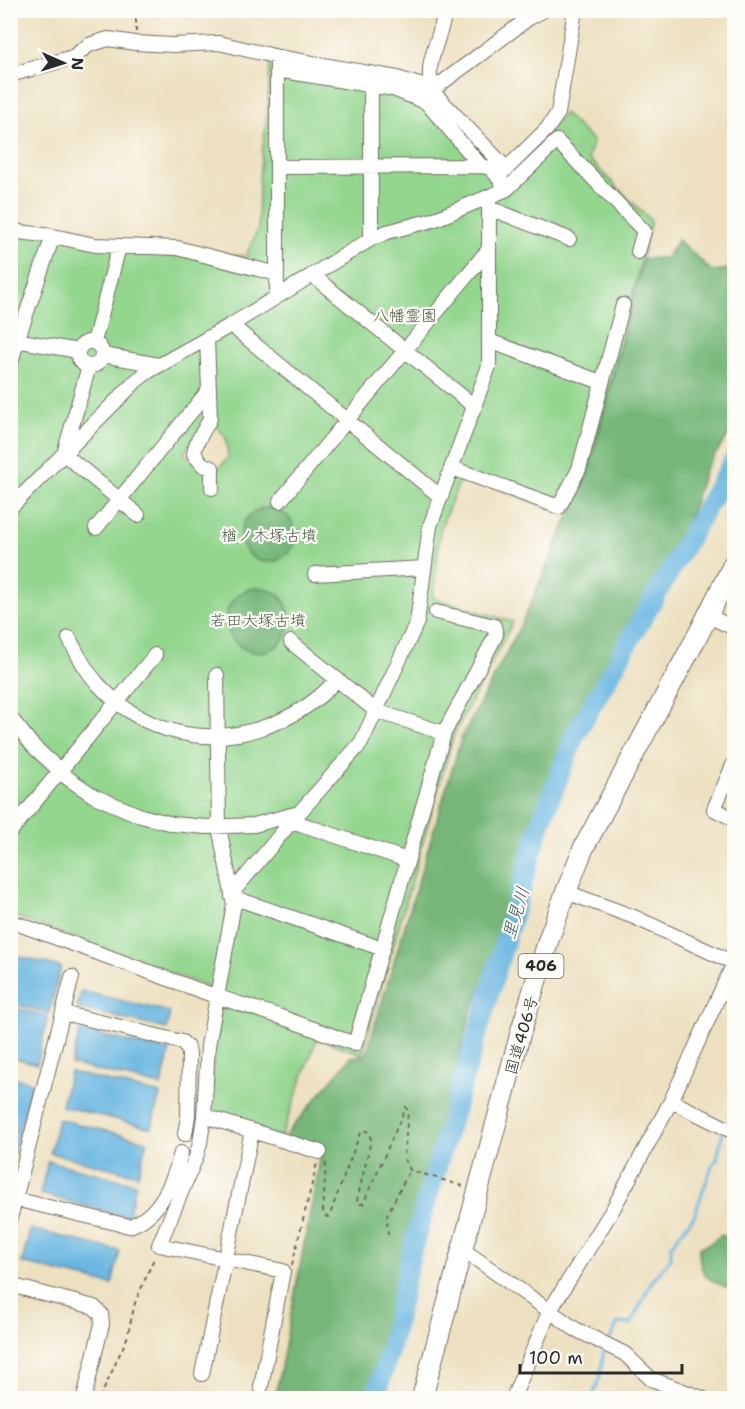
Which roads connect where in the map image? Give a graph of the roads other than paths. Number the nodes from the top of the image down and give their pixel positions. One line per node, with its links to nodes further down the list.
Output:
1 (445, 10): 7 (street)
2 (544, 10): 7 (street)
3 (575, 10): 11 (street)
4 (277, 64): 5 (street); 6 (street); 7 (street); 8 (street)
5 (10, 75)
6 (371, 85): 9 (street); 10 (street)
7 (432, 89): 11 (street)
8 (277, 166): 10 (street); 21 (street)
9 (481, 166): 10 (street); 11 (street)
10 (372, 168): 17 (street)
11 (503, 173): 12 (street)
12 (507, 189): 13 (street); 20 (street)
13 (489, 203): 16 (street); 17 (street); 19 (street)
14 (10, 231): 15 (street)
15 (53, 237): 18 (street); 27 (street)
16 (569, 238)
17 (371, 239): 22 (street)
18 (119, 247): 21 (street); 29 (street)
19 (489, 249): 28 (street); 31 (street)
20 (638, 252)
21 (277, 274): 23 (street)
22 (312, 275): 23 (street); 31 (street)
23 (277, 296): 25 (street)
24 (623, 304): 36 (street)
25 (231, 325): 26 (street); 39 (street)
26 (207, 338): 33 (street); 37 (street)
27 (14, 340): 30 (street); 34 (street)
28 (489, 341): 36 (street); 38 (street)
29 (94, 342): 30 (street); 32 (street)
30 (78, 351): 35 (street)
31 (404, 351): 38 (street); 39 (street)
32 (103, 355): 33 (street); 35 (street)
33 (159, 365): 40 (street)
34 (10, 366)
35 (88, 366): 40 (street)
36 (601, 382): 41 (street)
37 (209, 390): 42 (street); 44 (street)
38 (475, 407): 41 (street)
39 (347, 420): 43 (street); 45 (street)
40 (64, 454): 44 (street); 46 (street)
41 (452, 468): 43 (street)
42 (212, 488)
43 (441, 497): 50 (street)
44 (119, 499): 47 (street); 48 (street)
45 (280, 501)
46 (10, 508)
47 (138, 515)
48 (96, 528)
49 (735, 563): 53 (highway, 国道406号 / 406)
50 (424, 568): 51 (street); 61 (street)
51 (315, 574)
52 (436, 612): 63 (street)
53 (708, 616): 54 (street); 72 (highway, 国道406号 / 406)
54 (735, 628)
55 (69, 638): 60 (street)
56 (291, 642): 59 (street)
57 (155, 655): 60 (street)
58 (217, 675): 64 (street)
59 (337, 679): 61 (street); 64 (street)
60 (117, 701): 64 (street); 66 (street)
61 (376, 711): 63 (street); 67 (street)
62 (10, 717): 66 (street)
63 (444, 733): 71 (street)
64 (218, 738): 69 (street)
65 (735, 762): 68 (street)
66 (59, 771): 69 (street); 70 (street)
67 (295, 817): 69 (street); 71 (street); 73 (street)
68 (735, 819)
69 (219, 827): 73 (street)
70 (10, 832)
71 (407, 860): 75 (street)
72 (566, 892): 76 (street); 89 (highway, 国道406号 / 406)
73 (232, 895): 75 (street); 78 (street)
74 (10, 921): 78 (street)
75 (382, 949): 78 (street)
76 (734, 963): 80 (street)
77 (72, 977): 79 (street)
78 (215, 996): 81 (street)
79 (63, 1013): 84 (street); 87 (street)
80 (671, 1101): 83 (street); 92 (street)
81 (204, 1116): 82 (street); 90 (street)
82 (252, 1131): 85 (street); 90 (street)
83 (735, 1132)
84 (185, 1134)
85 (320, 1152)
86 (181, 1153): 87 (street)
87 (13, 1199): 88 (street)
88 (10, 1219)
89 (462, 1249): 92 (street); 96 (highway, 国道406号 / 406)
90 (225, 1258): 93 (street); 94 (street)
91 (10, 1285): 95 (street)
92 (549, 1312): 97 (street); 98 (street)
93 (202, 1374)
94 (261, 1387)
95 (84, 1398)
96 (422, 1398)
97 (513, 1398)
98 (702, 1398)

